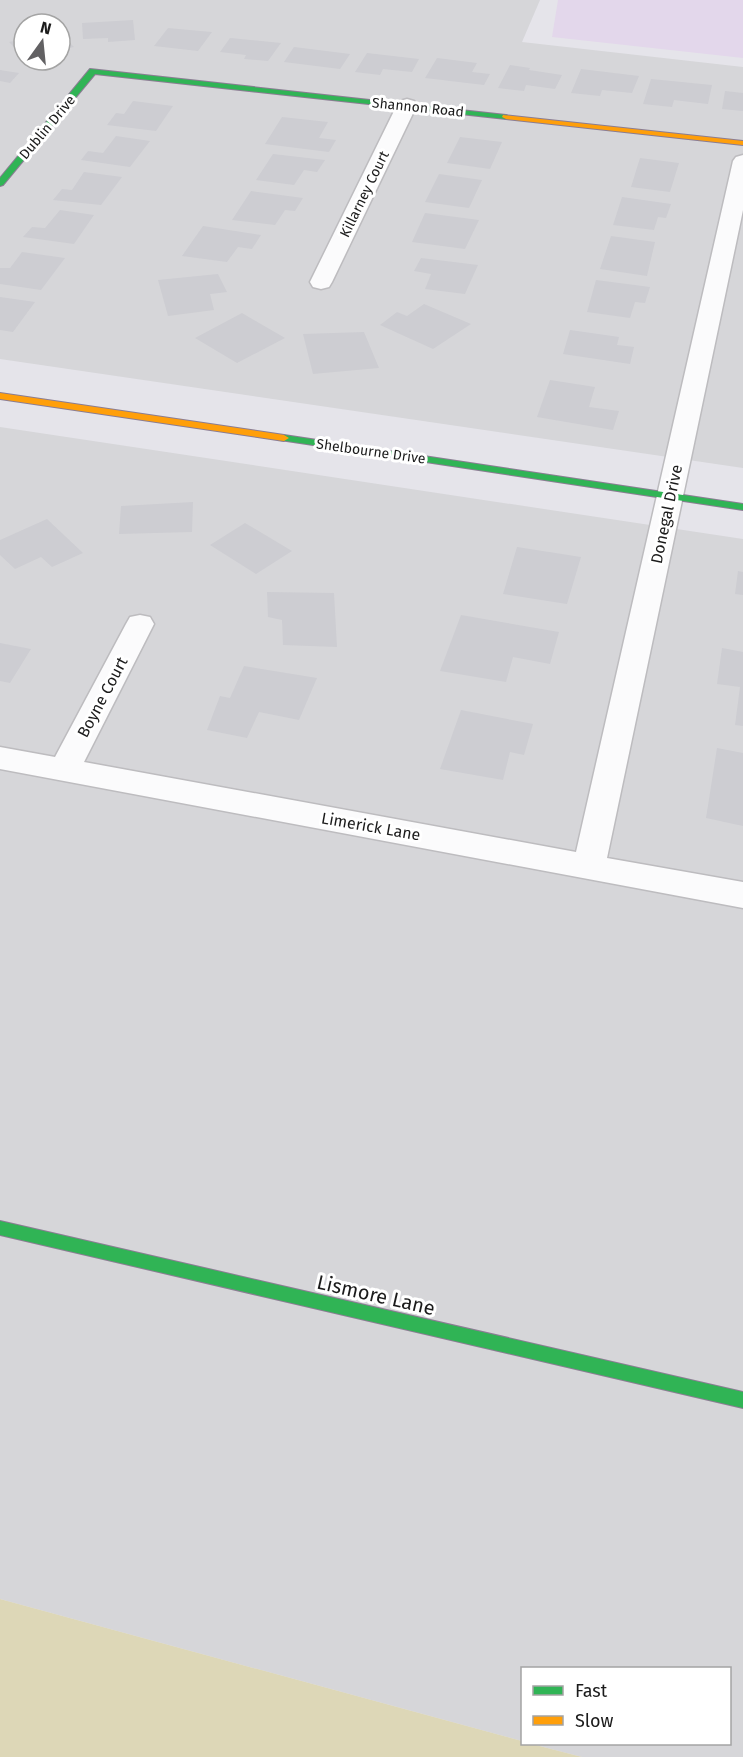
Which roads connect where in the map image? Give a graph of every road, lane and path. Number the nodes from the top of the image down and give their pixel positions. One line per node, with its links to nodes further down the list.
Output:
1 (93, 71): 2 (street, Shannon Road); 5 (street, Dublin Drive)
2 (406, 105): 3 (street, Shannon Road); 6 (street, Killarney Court)
3 (743, 143)
4 (743, 161): 8 (street, Donegal Drive)
5 (0, 183)
6 (321, 282)
7 (0, 396): 8 (street, Shelbourne Drive)
8 (670, 496): 9 (street, Shelbourne Drive); 13 (street, Donegal Drive)
9 (743, 507)
10 (140, 624): 12 (street, Boyne Court)
11 (0, 758): 12 (street, Limerick Lane)
12 (64, 770): 13 (street, Limerick Lane)
13 (589, 867): 14 (street, Limerick Lane)
14 (743, 895)
15 (0, 1228): 16 (street, Lismore Lane)
16 (743, 1400)

